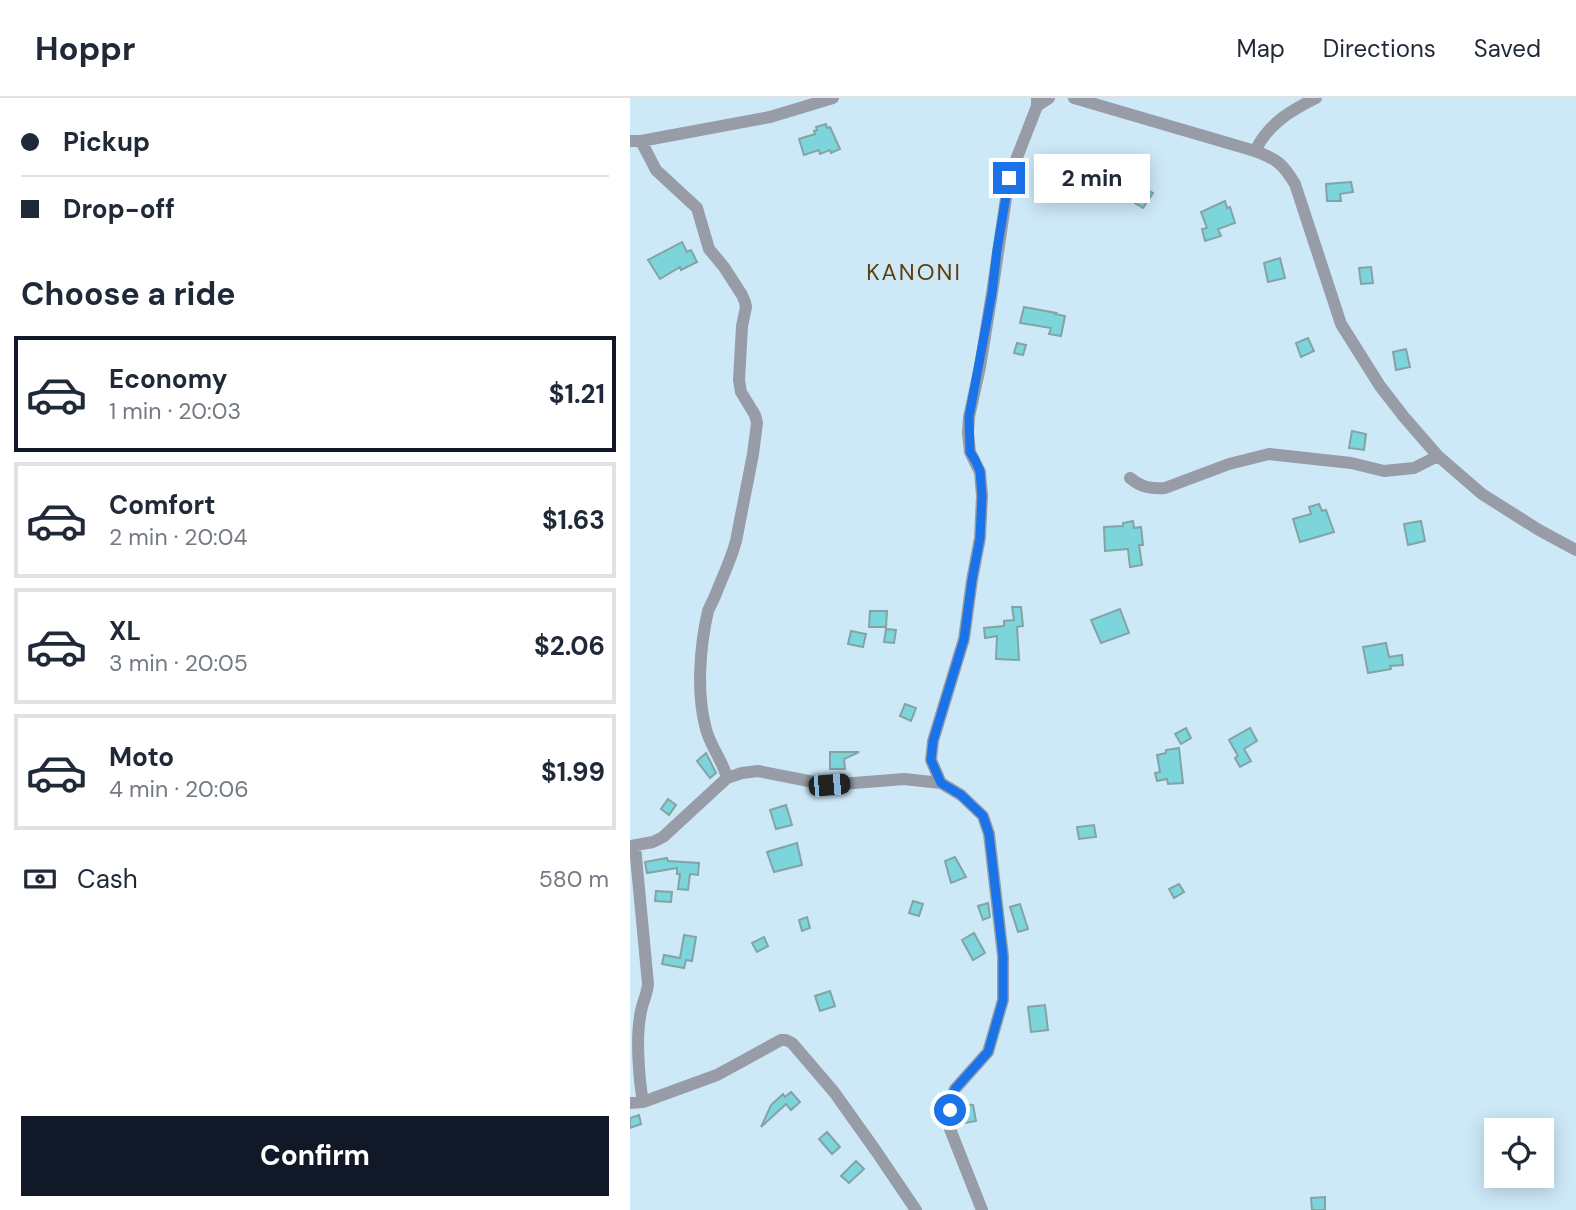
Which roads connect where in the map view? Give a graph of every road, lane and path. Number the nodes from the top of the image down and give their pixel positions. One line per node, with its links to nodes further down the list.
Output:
1 (833, 98): 6 (street)
2 (1049, 98): 5 (street)
3 (1074, 98): 7 (street)
4 (1316, 98): 7 (street)
5 (1037, 102): 12 (street)
6 (636, 141): 11 (street)
7 (1255, 151): 8 (street)
8 (1438, 456): 9 (street); 10 (street)
9 (1130, 478)
10 (1576, 550)
11 (727, 778): 12 (street); 13 (street)
12 (941, 783): 16 (street)
13 (633, 846): 14 (street)
14 (636, 1102): 15 (street)
15 (916, 1210)
16 (982, 1210)

